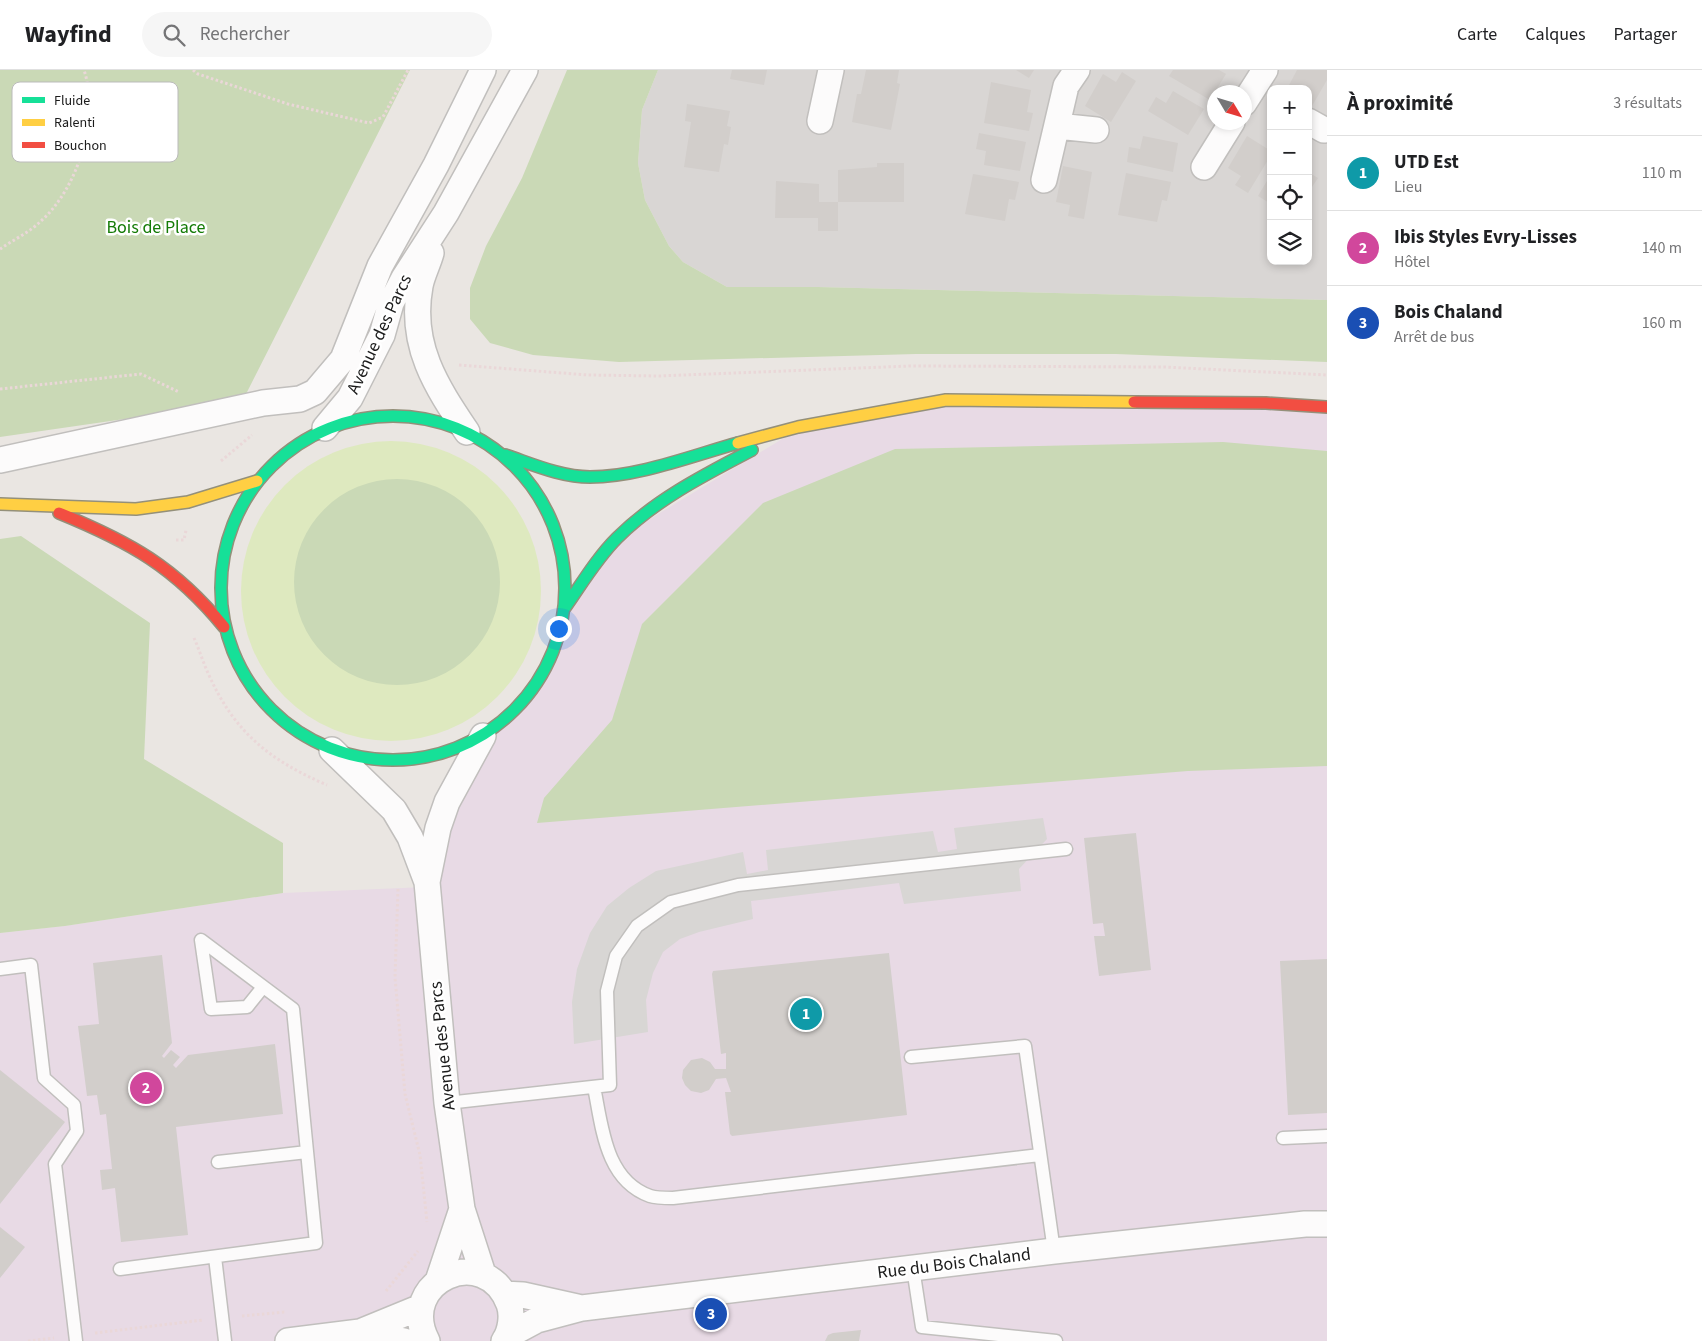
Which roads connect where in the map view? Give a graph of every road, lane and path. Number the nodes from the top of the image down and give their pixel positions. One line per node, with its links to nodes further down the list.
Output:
1 (84, 70): 8 (path)
2 (193, 70): 3 (path)
3 (408, 70)
4 (483, 70): 22 (street)
5 (525, 70): 16 (street, Avenue des Parcs)
6 (831, 70): 9 (street)
7 (1077, 70): 10 (street)
8 (88, 82)
9 (820, 120)
10 (1057, 126): 11 (street); 15 (street)
11 (1096, 130)
12 (1227, 130): 14 (street)
13 (78, 162): 17 (path)
14 (1204, 167)
15 (1044, 180)
16 (446, 213): 18 (street, Avenue des Parcs); 24 (street, Avenue des Parcs)
17 (0, 249)
18 (428, 368): 19 (path); 25 (street, Avenue des Parcs)
19 (1327, 375)
20 (0, 389): 22 (path)
21 (1327, 407): 23 (main road)
22 (208, 415): 28 (street)
23 (798, 427): 27 (main road); 35 (main road)
24 (325, 428): 25 (main road); 30 (main road)
25 (467, 432): 27 (main road)
26 (255, 433): 29 (path)
27 (502, 454): 35 (main road)
28 (0, 460)
29 (216, 464)
30 (257, 481): 32 (main road); 36 (main road)
31 (0, 504): 32 (main road)
32 (37, 504): 36 (main road)
33 (188, 522): 34 (path)
34 (173, 545)
35 (564, 609): 38 (main road)
36 (225, 628): 39 (main road)
37 (192, 633): 40 (path)
38 (483, 736): 39 (main road); 43 (street, Avenue des Parcs)
39 (332, 750): 43 (street, Avenue des Parcs)
40 (336, 789)
41 (1066, 848): 47 (lane)
42 (398, 880): 56 (path)
43 (427, 882): 48 (street, Avenue des Parcs)
44 (0, 969): 72 (lane)
45 (263, 987): 45 (lane); 51 (lane)
46 (911, 1057): 52 (lane)
47 (594, 1086): 48 (lane); 52 (lane)
48 (447, 1103): 54 (street, Avenue des Parcs)
49 (1327, 1136): 50 (lane)
50 (1283, 1138)
51 (307, 1152): 53 (lane); 59 (lane)
52 (1040, 1155): 58 (lane)
53 (218, 1162)
54 (462, 1209): 62 (street, Avenue des Parcs); 63 (street, Avenue des Parcs)
55 (1327, 1224): 58 (street, Rue du Bois Chaland)
56 (428, 1226)
57 (423, 1245): 64 (path)
58 (1054, 1251): 60 (street, Rue du Bois Chaland)
59 (215, 1257): 61 (lane); 69 (lane)
60 (913, 1268): 67 (street, Rue du Bois Chaland); 71 (lane)
61 (120, 1269)
62 (483, 1274): 63 (street); 65 (street)
63 (438, 1281): 66 (street)
64 (382, 1294)
65 (505, 1294): 67 (street); 73 (street)
66 (421, 1307): 70 (street); 78 (street)
67 (582, 1308): 73 (street)
68 (294, 1310): 69 (path)
69 (222, 1318): 72 (path); 75 (lane)
70 (360, 1332): 76 (street); 77 (street)
71 (982, 1337): 79 (lane)
72 (76, 1338): 74 (path)
73 (505, 1339)
74 (28, 1341)
75 (225, 1341)
76 (288, 1341)
77 (404, 1341)
78 (427, 1341)
79 (1056, 1341)

